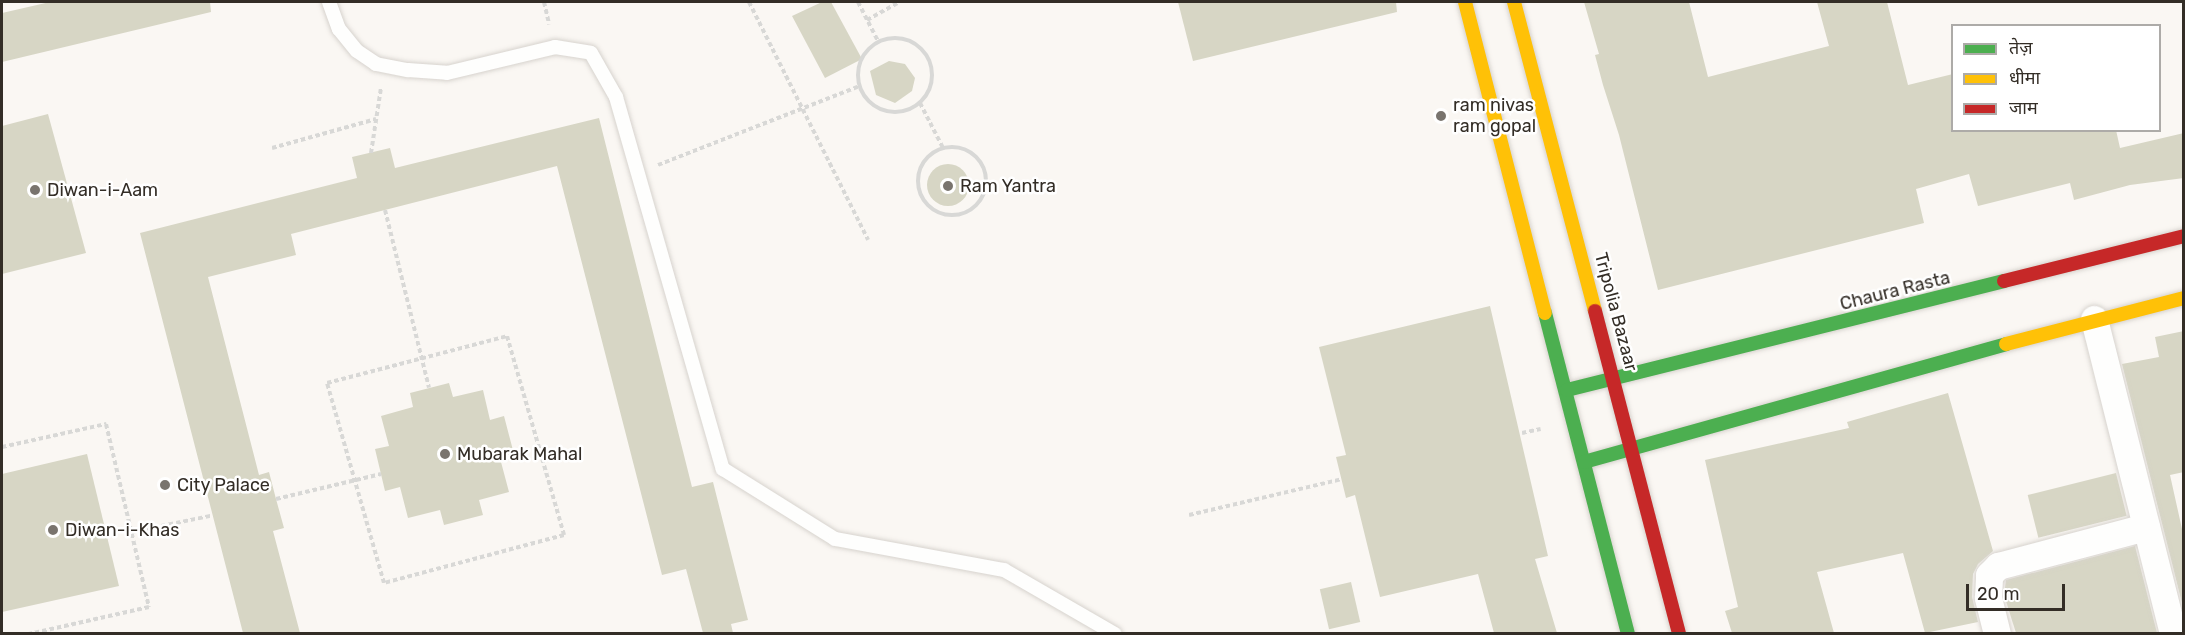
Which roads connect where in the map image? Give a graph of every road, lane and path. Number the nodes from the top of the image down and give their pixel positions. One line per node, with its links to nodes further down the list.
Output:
1 (329, 2): 9 (lane)
2 (748, 2): 12 (path)
3 (858, 2): 7 (path)
4 (899, 2): 7 (path)
5 (1465, 2): 26 (main road)
6 (1515, 2): 24 (main road, Tripolia Bazaar)
7 (867, 20): 8 (path)
8 (878, 41): 10 (path); 11 (path)
9 (385, 65): 13 (path); 17 (lane)
10 (860, 86): 11 (path); 12 (path)
11 (920, 103): 15 (path)
12 (803, 109): 17 (path); 20 (path)
13 (376, 119): 14 (path); 16 (path)
14 (272, 148)
15 (942, 148): 15 (path)
16 (370, 153)
17 (638, 173): 41 (lane)
18 (385, 210): 23 (path)
19 (2184, 236): 24 (main road, Chaura Rasta)
20 (868, 240)
21 (2184, 298): 22 (main road)
22 (2094, 319): 28 (main road); 36 (street)
23 (421, 359): 25 (path); 32 (path); 32 (path)
24 (1616, 380): 26 (main road, Chaura Rasta); 28 (main road, Tripolia Bazaar)
25 (429, 388)
26 (1567, 390): 29 (main road)
27 (2, 447): 37 (path)
28 (1634, 449): 29 (main road); 43 (main road, Tripolia Bazaar)
29 (1584, 462): 42 (main road)
30 (381, 474): 32 (path)
31 (1342, 479): 34 (path)
32 (355, 481): 33 (path)
33 (276, 499)
34 (1189, 515)
35 (210, 516): 37 (path)
36 (2146, 527): 44 (street); 45 (street)
37 (132, 532): 38 (path)
38 (60, 627): 39 (path); 40 (path)
39 (29, 633)
40 (62, 633)
41 (1116, 633)
42 (1628, 633)
43 (1679, 633)
44 (1997, 633)
45 (2173, 633)

